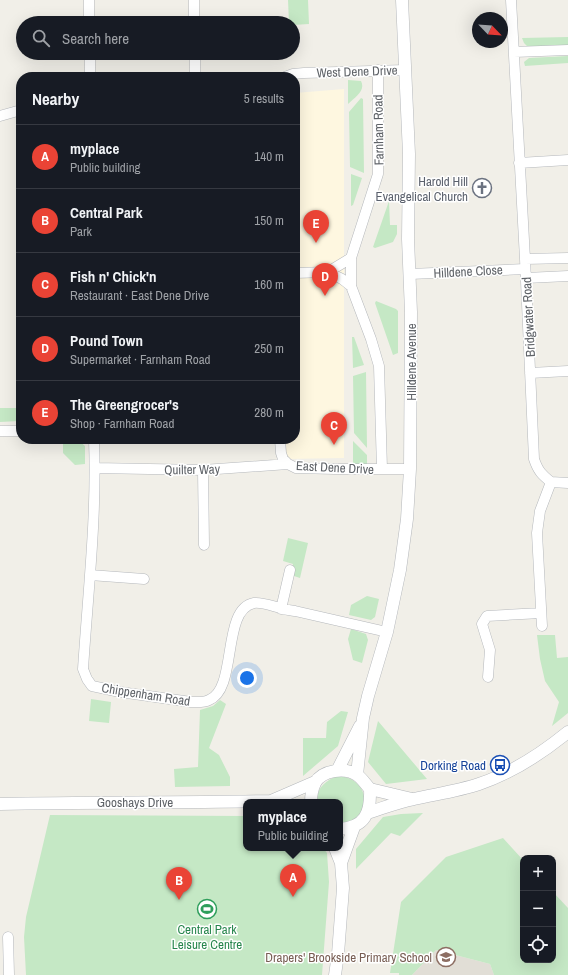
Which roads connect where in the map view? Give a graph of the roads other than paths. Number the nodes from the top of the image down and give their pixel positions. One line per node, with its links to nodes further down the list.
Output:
1 (89, 0): 5 (street)
2 (194, 0): 6 (street)
3 (402, 0): 12 (street, Hilldene Avenue)
4 (511, 0): 8 (street, Bridgwater Road)
5 (89, 16)
6 (194, 16)
7 (568, 50): 8 (street)
8 (514, 52): 19 (street, Bridgwater Road)
9 (90, 60): 13 (street)
10 (195, 60): 14 (street)
11 (378, 70): 12 (street, West Dene Drive); 15 (street, West Dene Drive); 20 (street, Farnham Road)
12 (405, 70): 25 (street, Hilldene Avenue)
13 (90, 72)
14 (195, 72)
15 (300, 73)
16 (16, 111): 17 (street)
17 (0, 116)
18 (568, 160): 19 (street)
19 (520, 163): 22 (street, Bridgwater Road)
20 (351, 258): 23 (street); 27 (street, Farnham Road)
21 (568, 258): 22 (street)
22 (526, 269): 25 (street, Hilldene Close); 26 (street); 29 (street, Bridgwater Road)
23 (328, 272): 24 (street); 27 (street)
24 (300, 273)
25 (410, 274): 36 (street, Hilldene Avenue)
26 (568, 276)
27 (351, 286): 37 (street, Farnham Road)
28 (568, 371): 29 (street)
29 (530, 373): 39 (street, Bridgwater Road)
30 (0, 431): 31 (street)
31 (16, 431)
32 (94, 444): 35 (street, Chippenham Road)
33 (280, 444): 34 (street, East Dene Drive)
34 (288, 464): 37 (street, East Dene Drive); 38 (street, Quilter Way)
35 (95, 468): 38 (street, Quilter Way); 43 (street, Chippenham Road)
36 (410, 468): 37 (street, East Dene Drive); 48 (street, Hilldene Avenue)
37 (382, 469)
38 (203, 470): 41 (street)
39 (551, 482): 40 (street); 46 (street)
40 (568, 483)
41 (204, 545)
42 (290, 570): 45 (street)
43 (90, 575): 44 (street); 45 (street, Chippenham Road)
44 (144, 579)
45 (281, 609): 48 (street, Chippenham Road)
46 (541, 613): 47 (street); 49 (street)
47 (542, 626)
48 (387, 632): 50 (street, Hilldene Avenue)
49 (488, 677)
50 (363, 718): 52 (street, Hilldene Avenue); 53 (street, Hilldene Avenue)
51 (568, 732): 58 (street)
52 (338, 770): 53 (street); 54 (street, Gooshays Drive)
53 (357, 775): 55 (street)
54 (315, 782): 56 (street, Gooshays Drive); 57 (street)
55 (370, 789): 58 (street); 61 (street)
56 (277, 799)
57 (311, 799)
58 (412, 799): 61 (street)
59 (243, 802): 60 (street, Gooshays Drive)
60 (0, 804)
61 (367, 813): 62 (street)
62 (354, 828): 63 (street); 65 (street)
63 (343, 829)
64 (336, 851): 65 (street)
65 (342, 863): 68 (street)
66 (8, 937): 67 (street)
67 (9, 975)
68 (335, 975)

